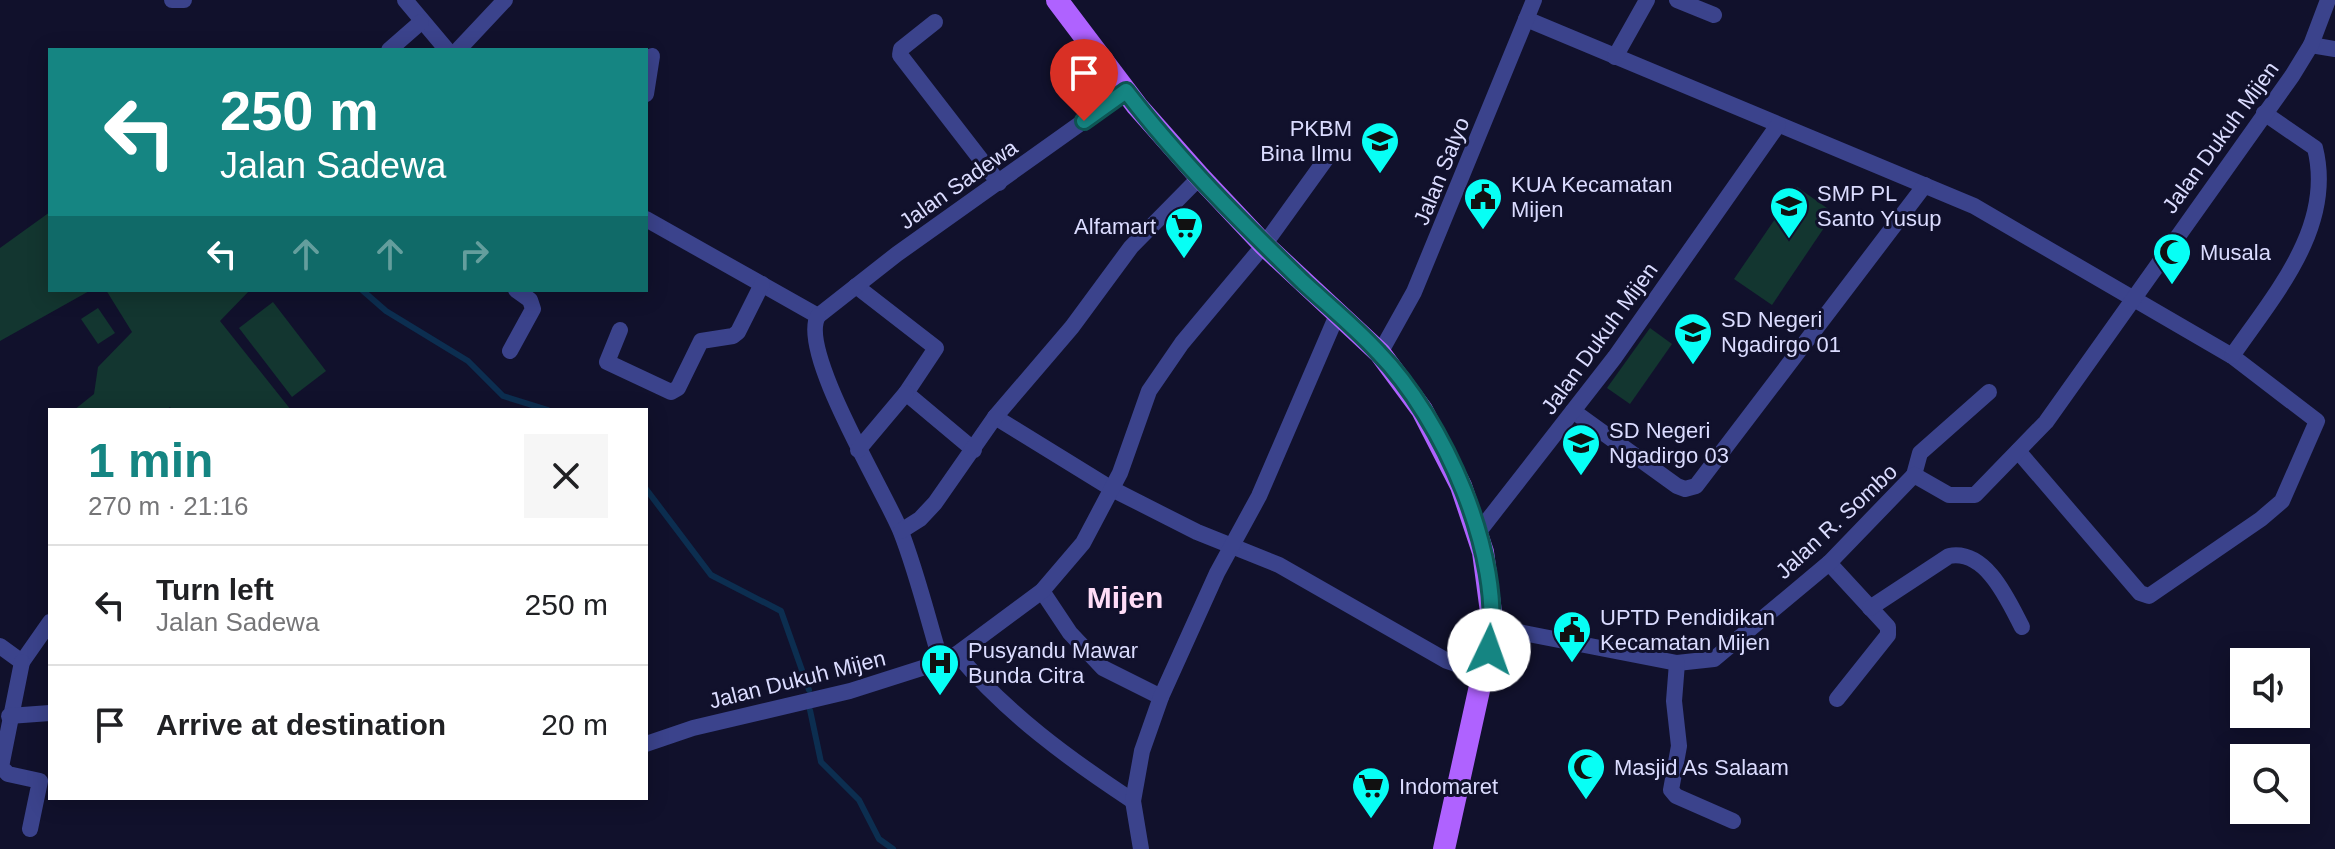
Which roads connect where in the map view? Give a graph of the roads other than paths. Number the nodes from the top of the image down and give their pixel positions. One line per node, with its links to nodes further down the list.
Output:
1 (172, 0): 2 (street)
2 (184, 0)
3 (405, 0): 12 (street)
4 (505, 0): 17 (street)
5 (1057, 0): 22 (main road)
6 (1534, 0): 11 (street, Jalan Salyo)
7 (1647, 0): 20 (street)
8 (1677, 0): 10 (street)
9 (2328, 0): 14 (street, Jalan Dukuh Mijen)
10 (1714, 15)
11 (1526, 19): 20 (street); 39 (street, Jalan Salyo)
12 (421, 22): 15 (street); 16 (street)
13 (935, 22): 27 (street)
14 (2311, 45): 18 (street); 23 (street, Jalan Dukuh Mijen)
15 (391, 48)
16 (445, 48)
17 (460, 48)
18 (2335, 49)
19 (652, 56): 21 (street)
20 (1615, 57): 24 (street)
21 (648, 81)
22 (1126, 91): 26 (main road); 27 (street, Jalan Sadewa)
23 (2264, 113): 34 (street, Jalan Dukuh Mijen); 40 (street)
24 (1778, 125): 28 (street); 43 (street, Jalan Dukuh Mijen)
25 (1326, 159): 30 (street, Jalan Dukuh Mijen)
26 (1200, 177): 30 (main road); 44 (street)
27 (999, 183): 32 (street, Jalan Sadewa)
28 (1925, 185): 34 (street); 43 (street)
29 (648, 220): 31 (street)
30 (1264, 245): 35 (main road); 49 (street, Jalan Dukuh Mijen)
31 (762, 284): 36 (street); 37 (street)
32 (856, 286): 36 (street, Jalan Sadewa); 42 (street)
33 (519, 292): 38 (street)
34 (2133, 296): 40 (street); 47 (street, Jalan R. Sombo)
35 (1337, 315): 39 (main road); 52 (street)
36 (818, 316): 45 (street)
37 (620, 330)
38 (510, 351)
39 (1380, 353): 51 (main road)
40 (2232, 356): 47 (street)
41 (1989, 392): 48 (street)
42 (906, 393): 45 (street); 46 (street)
43 (1573, 411): 51 (street, Jalan Dukuh Mijen)
44 (995, 417): 46 (street); 49 (street)
45 (858, 450): 50 (street)
46 (974, 450): 50 (street)
47 (2018, 451): 48 (street, Jalan R. Sombo)
48 (1914, 475): 53 (street, Jalan R. Sombo)
49 (1112, 489): 52 (street); 54 (street, Jalan Dukuh Mijen)
50 (901, 531): 62 (street)
51 (1477, 534): 57 (main road)
52 (1233, 546): 64 (street); 65 (street)
53 (1829, 563): 55 (street); 63 (street, Jalan R. Sombo)
54 (1042, 591): 60 (street, Jalan Dukuh Mijen); 65 (street)
55 (1870, 608): 58 (street); 66 (street)
56 (48, 625): 61 (street)
57 (1493, 627): 63 (street, Jalan R. Sombo); 64 (main road)
58 (2022, 627)
59 (0, 646): 61 (street)
60 (957, 654): 62 (street, Jalan Dukuh Mijen); 70 (street)
61 (22, 662): 68 (street)
62 (941, 662): 69 (street, Jalan Dukuh Mijen)
63 (1677, 663): 71 (street)
64 (1485, 674): 74 (main road)
65 (1161, 697): 70 (street)
66 (1837, 699)
67 (48, 713): 68 (street)
68 (9, 716): 72 (street)
69 (648, 743)
70 (1133, 801): 73 (street)
71 (1733, 821)
72 (30, 829)
73 (1141, 849)
74 (1444, 849)

